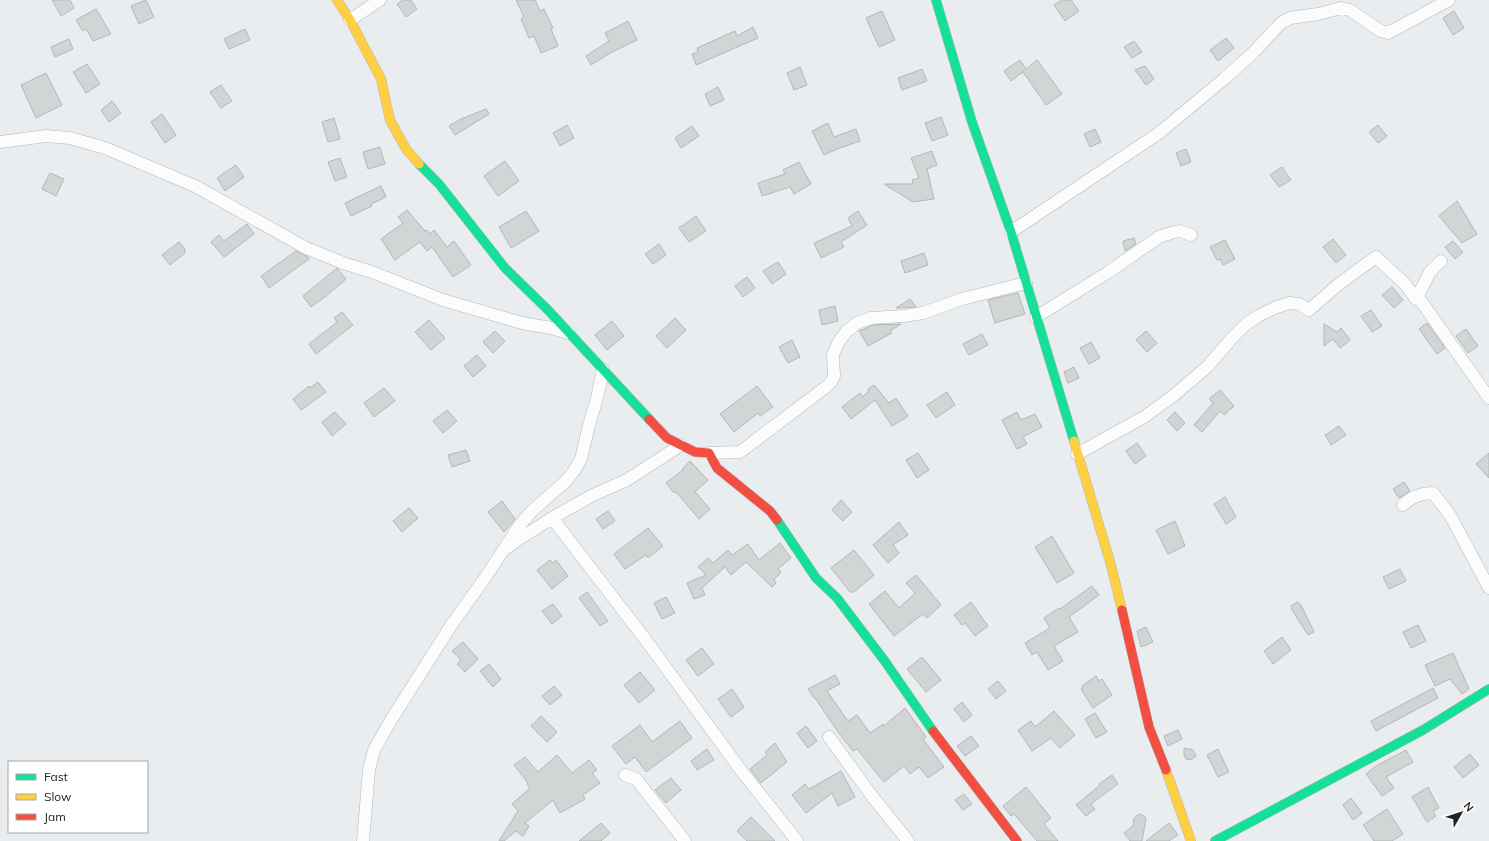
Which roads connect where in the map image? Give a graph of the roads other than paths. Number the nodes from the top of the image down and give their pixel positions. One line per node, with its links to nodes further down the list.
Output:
1 (337, 0): 5 (street)
2 (380, 0): 5 (street)
3 (936, 0): 7 (street)
4 (1449, 0): 7 (street)
5 (350, 20): 13 (street)
6 (0, 142): 13 (street)
7 (1011, 232): 10 (street)
8 (1191, 235): 12 (street)
9 (1442, 260): 11 (street)
10 (1026, 283): 12 (street); 17 (street)
11 (1416, 299): 15 (street); 18 (street)
12 (1036, 317): 18 (street)
13 (569, 333): 14 (street)
14 (603, 370): 16 (street); 21 (street)
15 (1489, 398)
16 (681, 445): 17 (street); 20 (street)
17 (709, 453): 30 (street)
18 (1077, 454): 31 (street)
19 (1403, 505): 22 (street)
20 (552, 518): 21 (street); 28 (street)
21 (500, 555): 26 (street)
22 (1489, 588)
23 (1489, 689): 32 (street)
24 (830, 737): 29 (street)
25 (625, 775): 27 (street)
26 (362, 841)
27 (685, 841)
28 (797, 841)
29 (908, 841)
30 (1017, 841)
31 (1191, 841)
32 (1215, 841)

